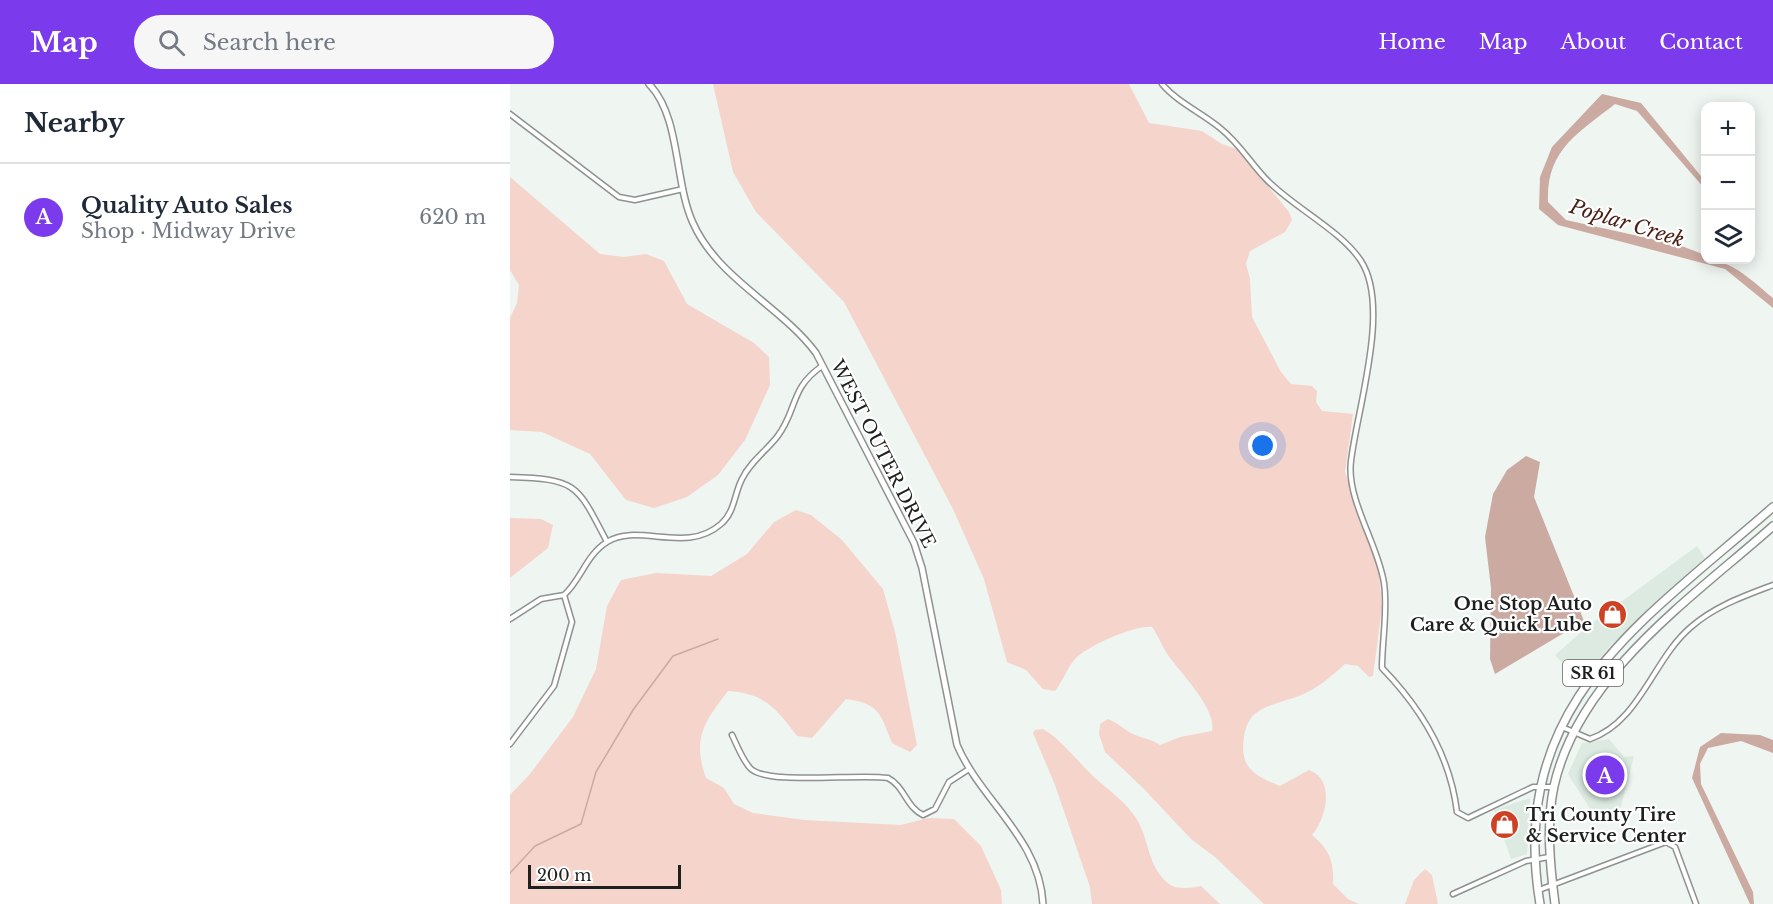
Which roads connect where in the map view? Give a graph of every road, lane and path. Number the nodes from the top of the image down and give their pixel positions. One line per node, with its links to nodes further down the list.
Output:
1 (649, 84): 4 (street, WEST OUTER DRIVE)
2 (1162, 84): 18 (street)
3 (510, 114): 4 (street)
4 (683, 189): 5 (street, WEST OUTER DRIVE)
5 (823, 366): 9 (street); 17 (street, WEST OUTER DRIVE)
6 (510, 477): 9 (street)
7 (1773, 507): 13 (highway, SR 61)
8 (1773, 526): 14 (highway, SR 61)
9 (607, 542): 11 (street)
10 (1773, 585): 14 (street)
11 (564, 595): 12 (street); 16 (street)
12 (510, 619)
13 (1562, 726): 14 (street); 18 (highway, SR 61)
14 (1573, 733): 19 (highway, SR 61)
15 (732, 735): 17 (street)
16 (510, 744)
17 (969, 769): 25 (street, WEST OUTER DRIVE)
18 (1539, 787): 19 (street); 21 (highway, SR 61)
19 (1554, 787): 20 (highway, SR 61)
20 (1550, 857): 21 (street); 22 (highway, SR 61)
21 (1535, 861): 23 (highway, SR 61); 24 (street)
22 (1552, 887): 23 (street); 27 (highway, SR 61); 28 (street)
23 (1538, 890): 26 (highway, SR 61)
24 (1453, 894)
25 (1043, 904)
26 (1540, 904)
27 (1554, 904)
28 (1696, 904)

